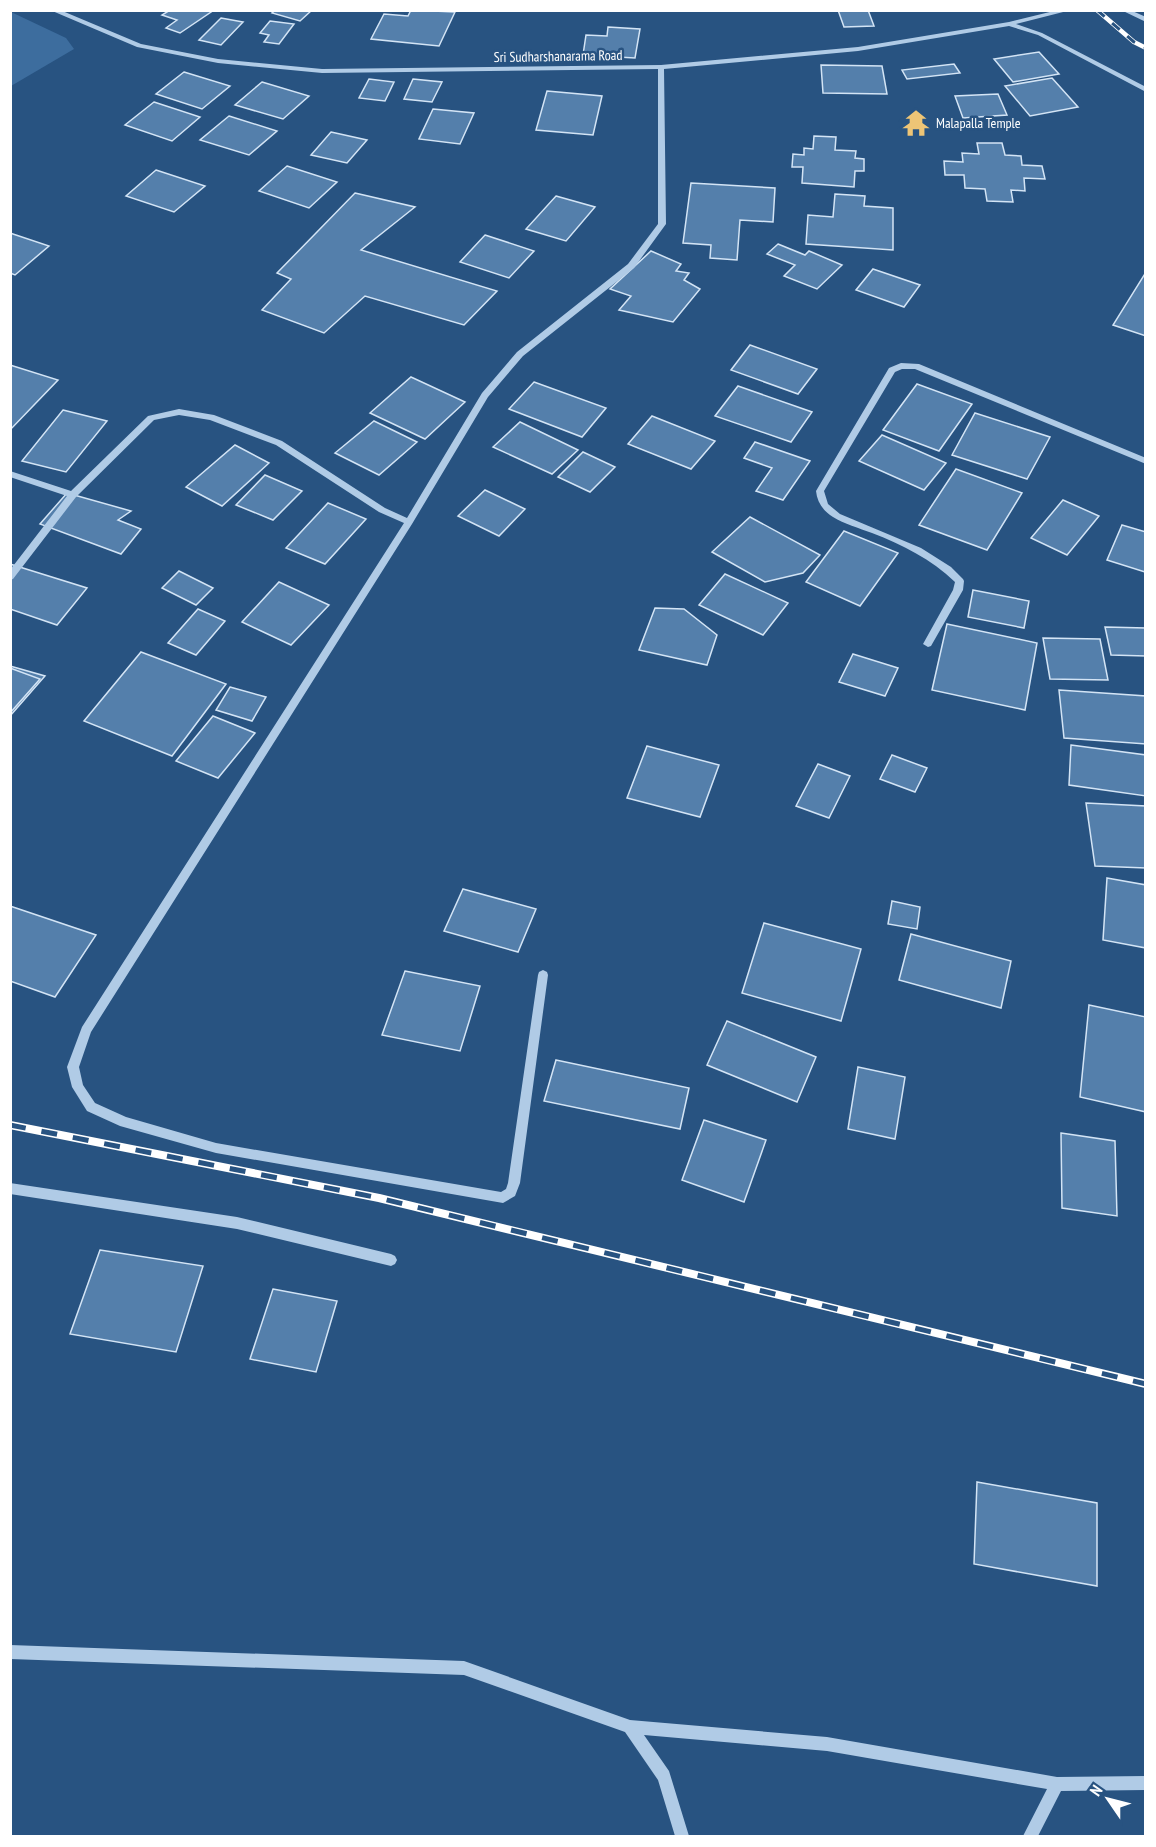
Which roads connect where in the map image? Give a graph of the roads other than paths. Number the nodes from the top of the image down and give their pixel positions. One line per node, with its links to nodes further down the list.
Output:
1 (53, 10): 6 (street, Sri Sudharshanarama Road)
2 (1068, 10): 5 (street, Sri Sudharshanarama Road)
3 (1124, 10): 4 (street)
4 (1146, 20)
5 (1009, 24): 6 (street, Sri Sudharshanarama Road); 7 (street)
6 (661, 66): 11 (street)
7 (1146, 90)
8 (1146, 461): 13 (street)
9 (10, 474): 10 (street)
10 (73, 495): 11 (street); 12 (street)
11 (409, 522): 14 (street)
12 (10, 577)
13 (928, 644)
14 (543, 975)
15 (10, 1188): 16 (street)
16 (391, 1260)
17 (10, 1652): 18 (street)
18 (630, 1727): 20 (street); 21 (street)
19 (1146, 1782): 20 (street)
20 (1057, 1784): 22 (street)
21 (682, 1836)
22 (1030, 1836)

